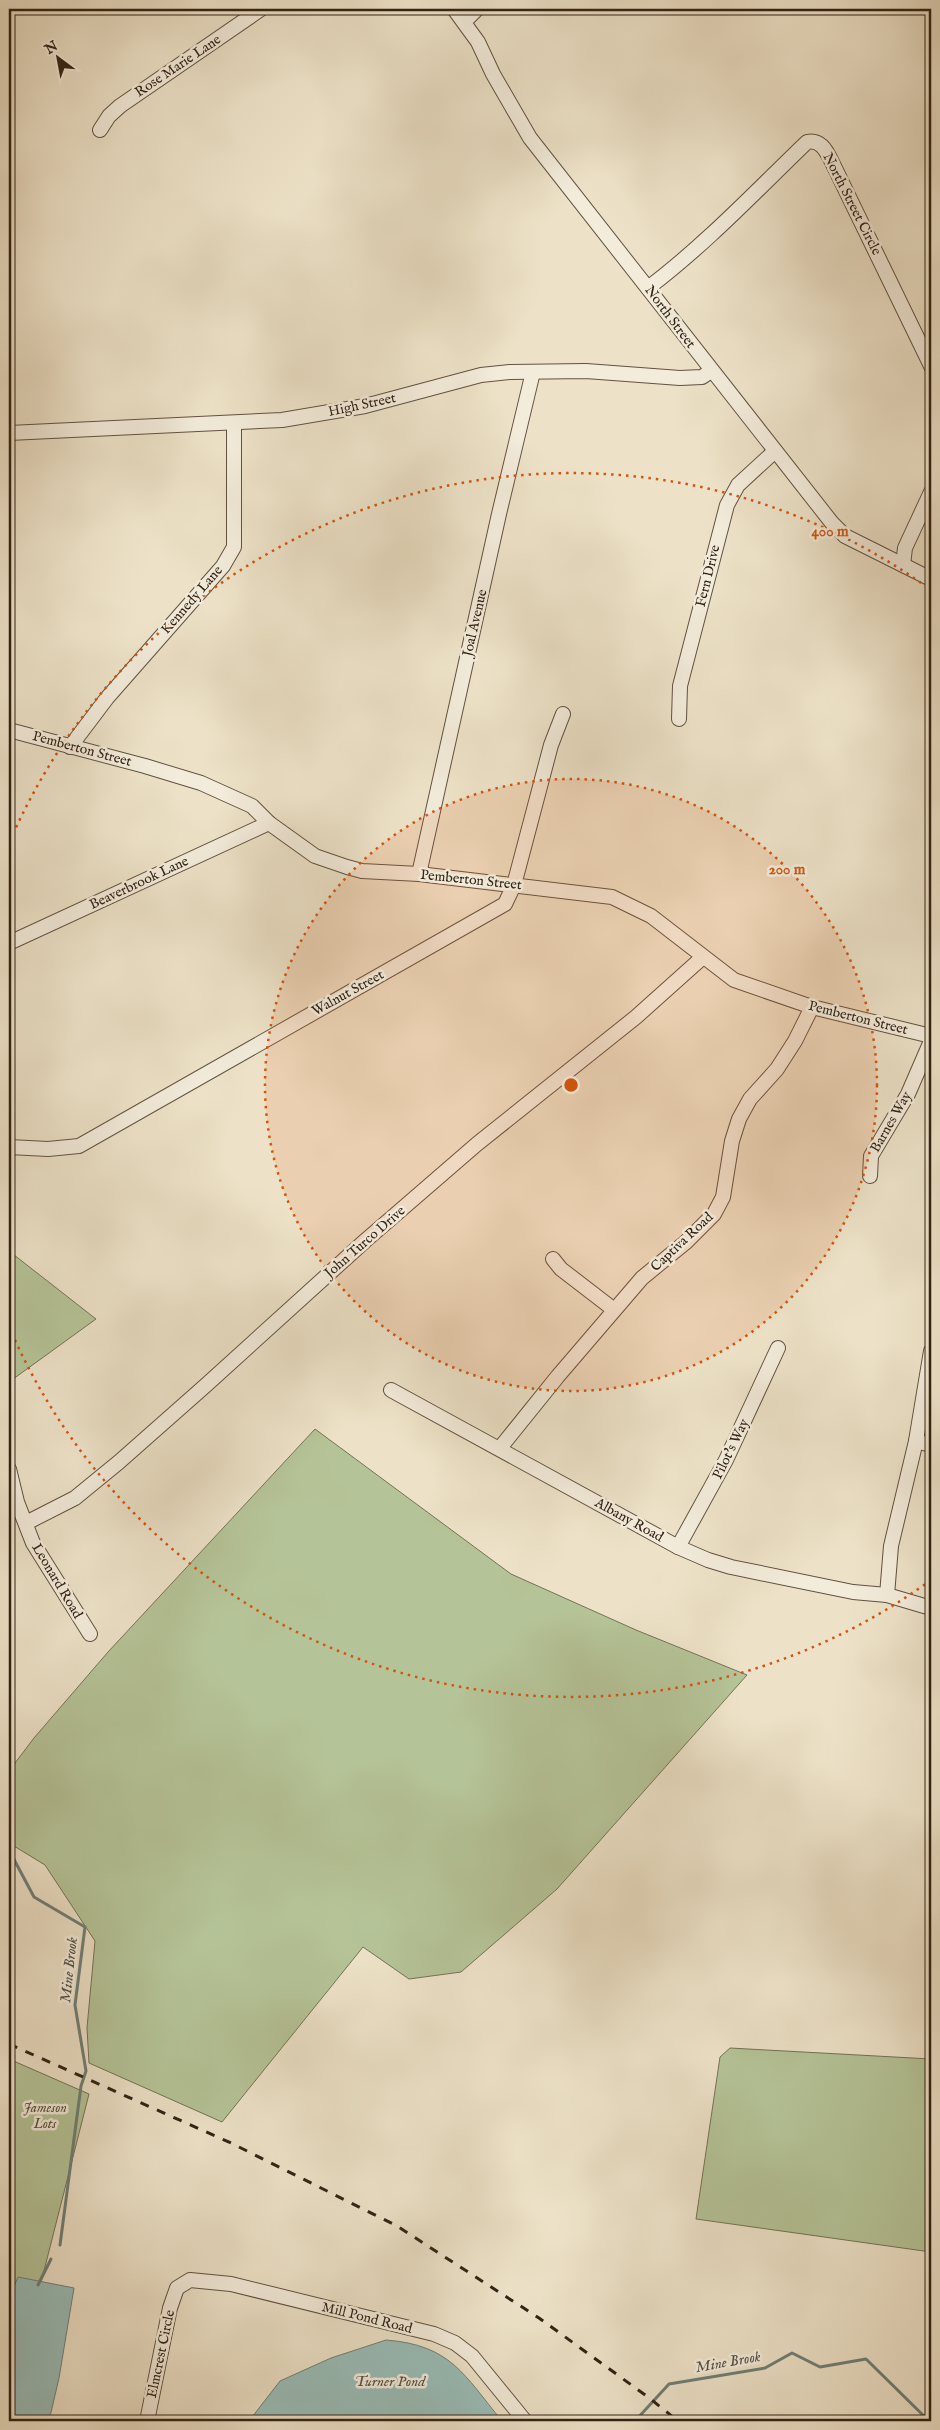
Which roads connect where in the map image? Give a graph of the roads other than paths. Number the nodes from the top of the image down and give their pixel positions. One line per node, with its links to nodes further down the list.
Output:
1 (261, 9): 5 (street, Rose Marie Lane)
2 (454, 9): 4 (street, North Street)
3 (477, 9): 4 (street)
4 (465, 22): 6 (street, North Street)
5 (100, 130)
6 (648, 288): 7 (street, North Street Circle); 8 (street, North Street)
7 (931, 366)
8 (711, 371): 9 (street, High Street); 12 (street, North Street)
9 (533, 372): 10 (street, High Street); 21 (street, Joal Avenue)
10 (234, 424): 11 (street, High Street); 19 (street, Kennedy Lane)
11 (9, 433)
12 (775, 451): 14 (street, North Street); 17 (street, Fern Drive)
13 (931, 492): 14 (street)
14 (903, 565): 15 (street, North Street)
15 (931, 579)
16 (563, 714): 22 (street, Walnut Street)
17 (679, 719)
18 (9, 730): 19 (street, Pemberton Street)
19 (70, 748): 20 (street, Pemberton Street)
20 (269, 823): 21 (street, Pemberton Street); 23 (street, Beaverbrook Lane)
21 (419, 874): 22 (street, Pemberton Street)
22 (514, 885): 24 (street, Pemberton Street); 28 (street, Walnut Street)
23 (9, 943)
24 (703, 957): 25 (street, Pemberton Street); 39 (street, John Turco Drive)
25 (812, 1007): 26 (street, Pemberton Street); 31 (street, Captiva Road)
26 (931, 1036)
27 (931, 1041): 29 (street, Barnes Way)
28 (9, 1147)
29 (870, 1176)
30 (553, 1259): 31 (street)
31 (613, 1309): 37 (street, Captiva Road)
32 (778, 1348): 40 (street, Pilot's Way)
33 (931, 1350): 35 (street)
34 (391, 1390): 37 (street, Albany Road)
35 (916, 1441): 36 (street); 41 (street)
36 (931, 1445)
37 (500, 1448): 40 (street, Albany Road)
38 (9, 1469): 39 (street, Leonard Road)
39 (26, 1523): 43 (street, Leonard Road)
40 (678, 1547): 41 (street, Albany Road)
41 (887, 1595): 42 (street, Albany Road)
42 (931, 1608)
43 (90, 1634)
44 (177, 2288): 45 (street, Elmcrest Circle); 46 (street, Mill Pond Road)
45 (147, 2421)
46 (525, 2421)

